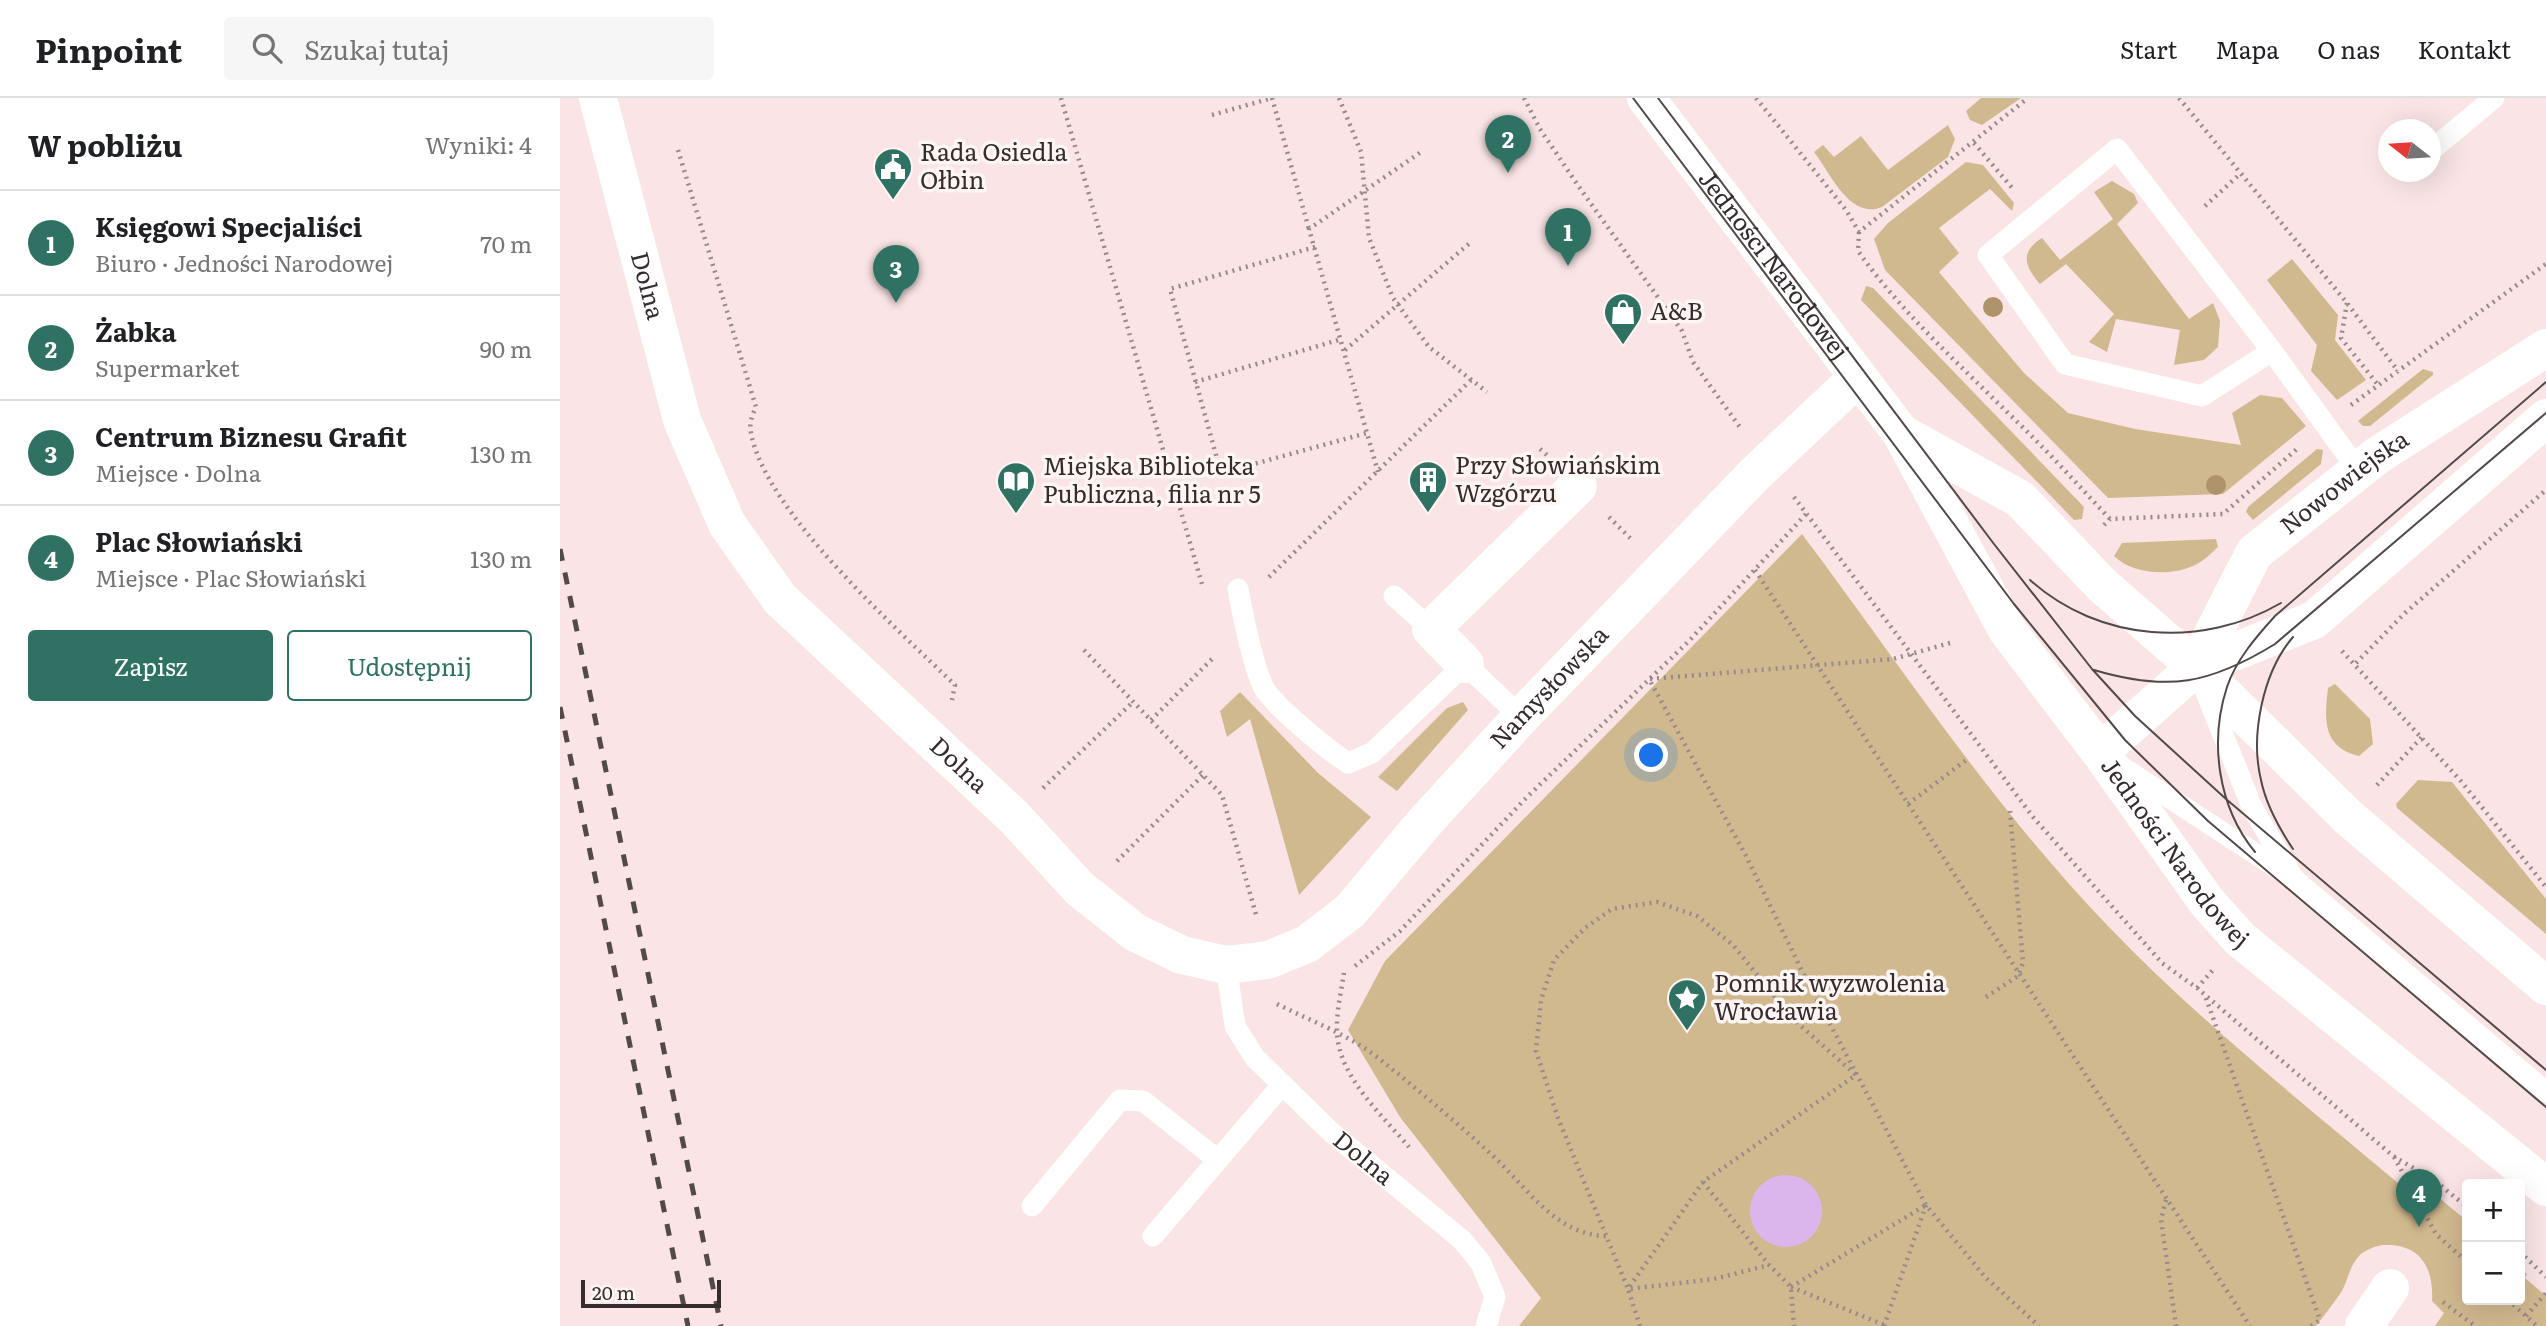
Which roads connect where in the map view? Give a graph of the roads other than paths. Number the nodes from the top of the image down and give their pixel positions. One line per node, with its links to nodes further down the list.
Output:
1 (598, 98): 20 (street, Dolna)
2 (1646, 98): 7 (street, Jedności Narodowej)
3 (2494, 98): 4 (lane)
4 (2441, 142)
5 (2546, 348): 10 (street, Nowowiejska)
6 (2272, 351): 6 (lane); 10 (lane)
7 (1858, 377): 9 (street, Jedności Narodowej); 17 (street, Namysłowska)
8 (2546, 418): 16 (street, Nowowiejska)
9 (1901, 433): 16 (street, Jedności Narodowej); 18 (street, Jedności Narodowej)
10 (2358, 470): 16 (street, Nowowiejska)
11 (1578, 486): 14 (street)
12 (1238, 589): 15 (lane)
13 (1394, 596): 14 (lane)
14 (1431, 629): 15 (street)
15 (1465, 664): 17 (lane)
16 (2196, 667): 18 (street, Nowowiejska); 19 (lane); 21 (street, Jedności Narodowej)
17 (1521, 717): 20 (street, Namysłowska)
18 (2100, 752): 19 (lane); 25 (street, Jedności Narodowej)
19 (2294, 878): 23 (lane)
20 (1226, 965): 22 (lane, Dolna)
21 (2546, 986)
22 (1282, 1085): 24 (lane); 29 (lane, Dolna)
23 (2546, 1091)
24 (1218, 1160): 26 (lane); 27 (lane)
25 (2546, 1187)
26 (1031, 1206)
27 (1153, 1236)
28 (2390, 1288): 30 (street)
29 (1486, 1326)
30 (2364, 1326)

